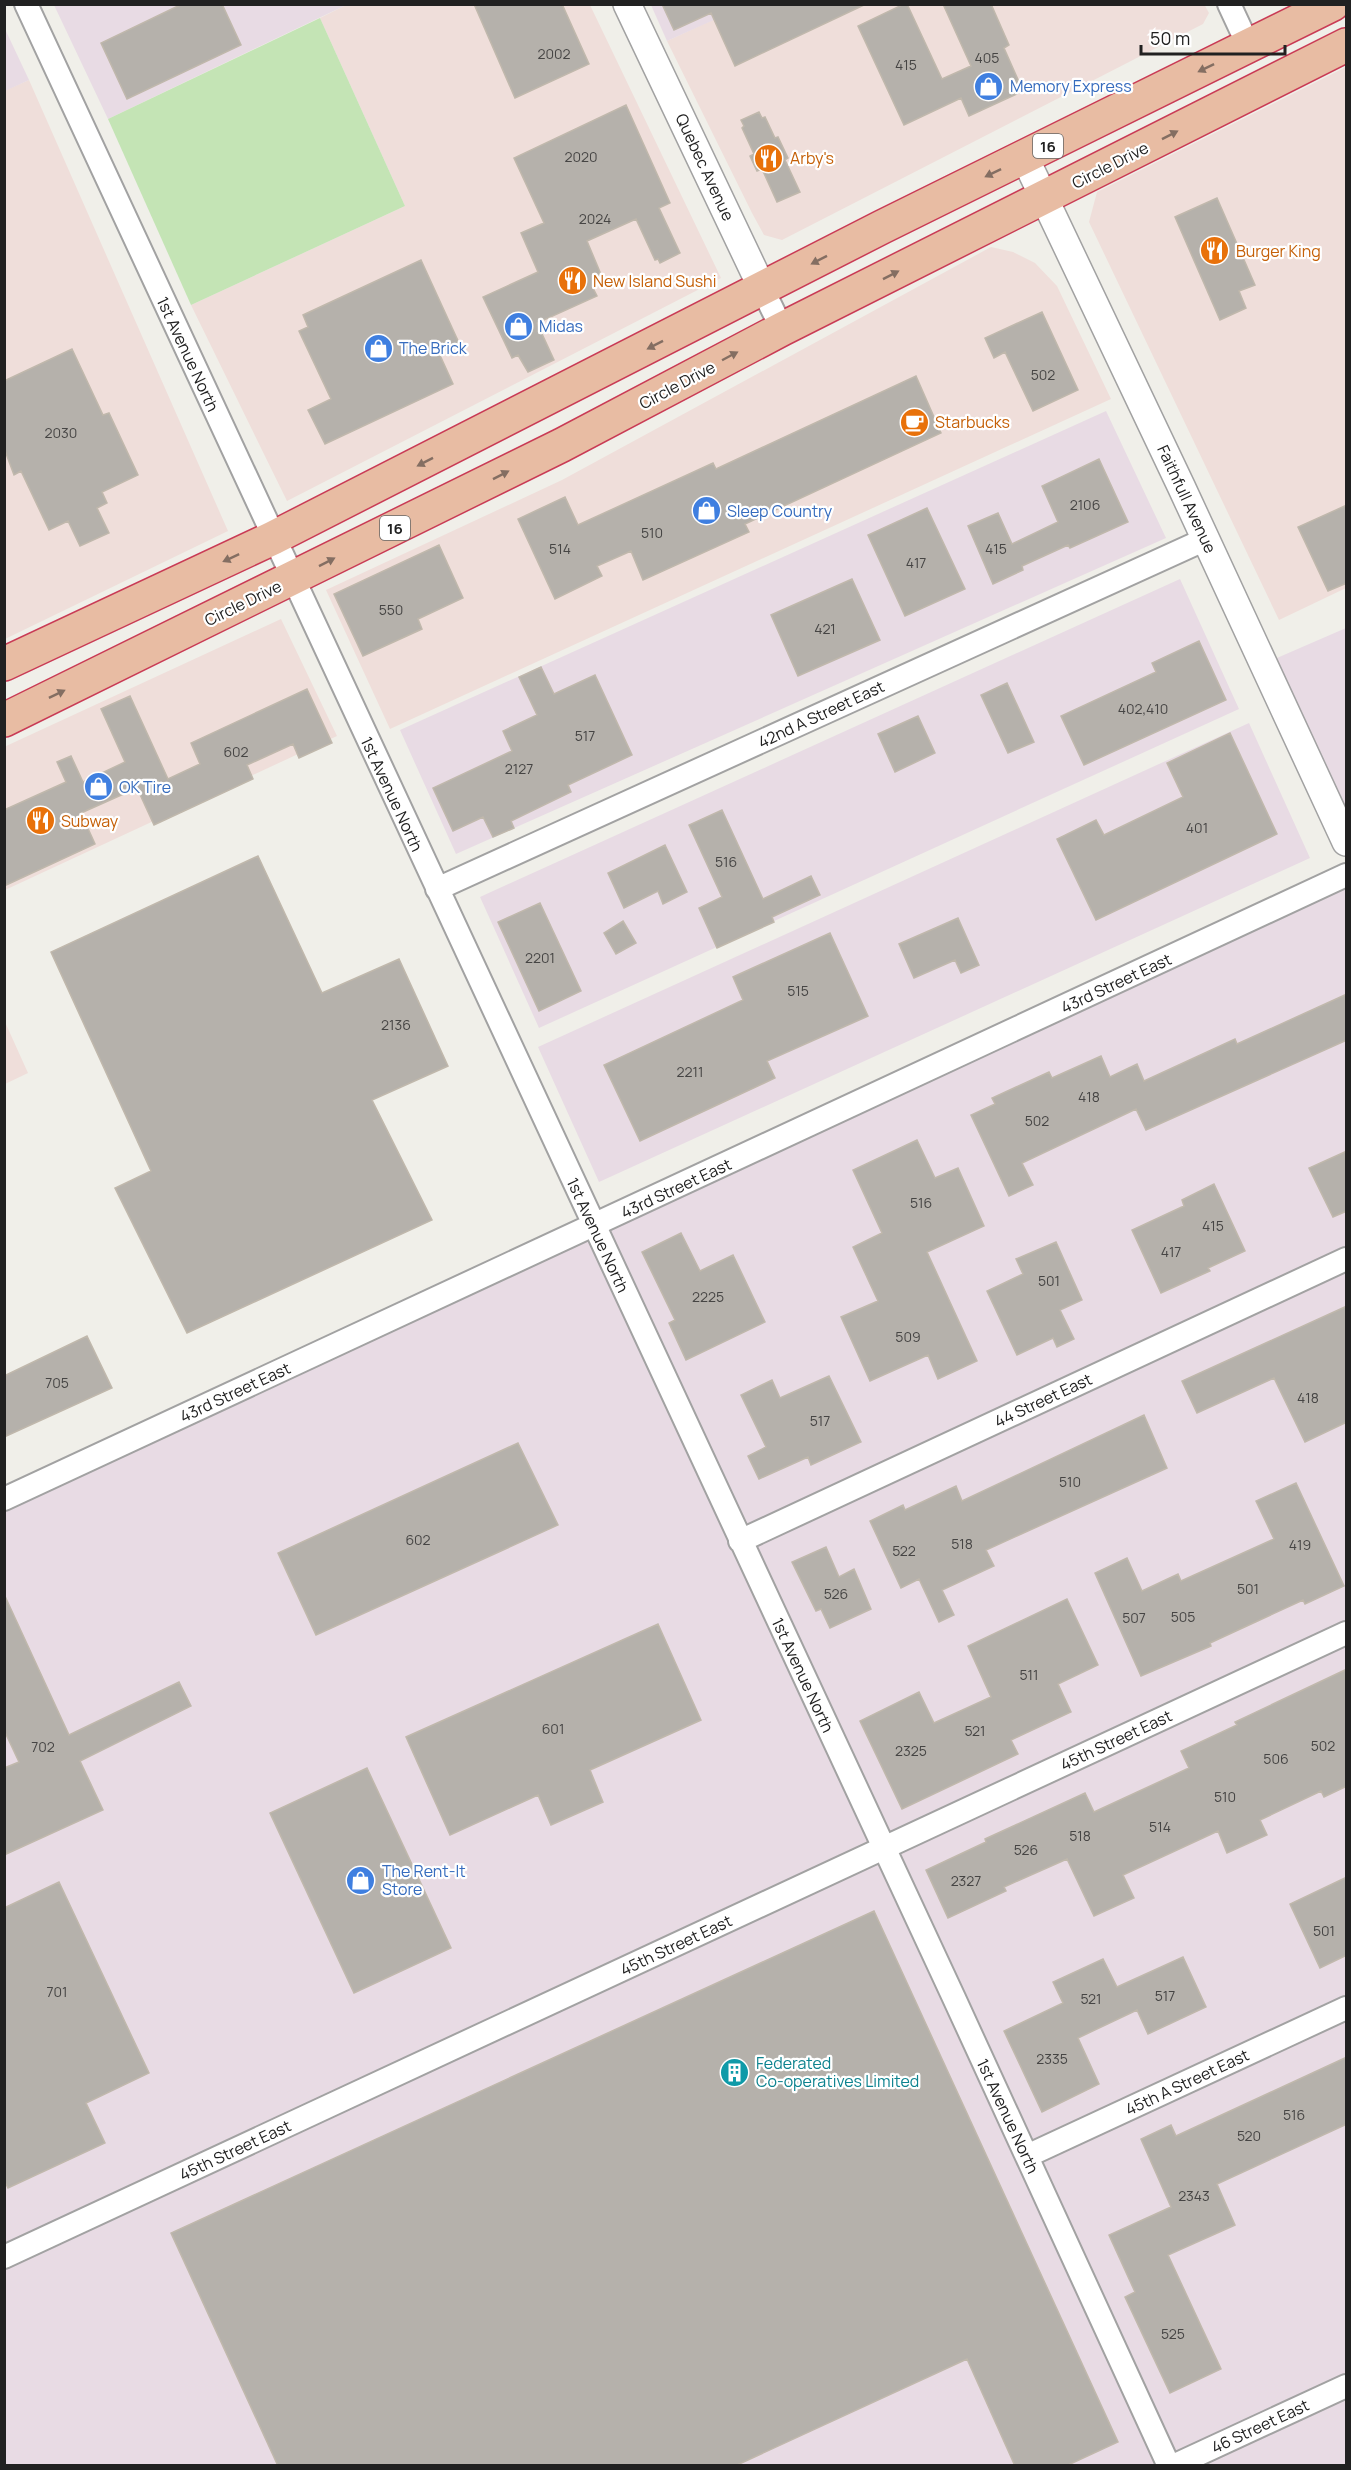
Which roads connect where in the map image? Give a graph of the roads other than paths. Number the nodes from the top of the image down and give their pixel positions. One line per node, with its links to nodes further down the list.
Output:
1 (26, 4): 11 (street, 1st Avenue North)
2 (627, 4): 9 (street, Quebec Avenue)
3 (1229, 4): 6 (street)
4 (1333, 4): 6 (highway, 16)
5 (1347, 45): 8 (highway, Circle Drive / 16, one-way to 5)
6 (1249, 47): 7 (highway, 16, one-way to 7)
7 (1025, 158): 8 (street, Faithfull Avenue); 9 (highway, 16, one-way to 9)
8 (1043, 199): 10 (highway, Circle Drive / 16, one-way to 8); 12 (street, Faithfull Avenue)
9 (763, 290): 10 (street, Quebec Avenue); 11 (highway, 16, one-way to 11)
10 (782, 329): 13 (highway, Circle Drive / 16, one-way to 10)
11 (273, 538): 13 (street, 1st Avenue North); 14 (highway, 16, one-way to 14)
12 (1206, 538): 16 (street, Faithfull Avenue); 18 (street, 42nd A Street East)
13 (292, 579): 15 (highway, Circle Drive / 16, one-way to 13); 18 (street, 1st Avenue North)
14 (4, 664)
15 (4, 720)
16 (1347, 842)
17 (1347, 875): 19 (street, 43rd Street East)
18 (437, 890): 19 (street, 1st Avenue North)
19 (594, 1226): 21 (street, 43rd Street East); 22 (street, 1st Avenue North)
20 (1347, 1259): 22 (street, 44 Street East)
21 (4, 1499)
22 (740, 1541): 24 (street, 1st Avenue North)
23 (1347, 1634): 24 (street, 45th Street East)
24 (884, 1848): 26 (street, 1st Avenue North); 27 (street, 45th Street East)
25 (1347, 2008): 26 (street, 45th A Street East)
26 (1027, 2156): 29 (street, 1st Avenue North)
27 (4, 2257)
28 (1347, 2386): 30 (street, 46 Street East)
29 (1169, 2466)
30 (1173, 2466)

